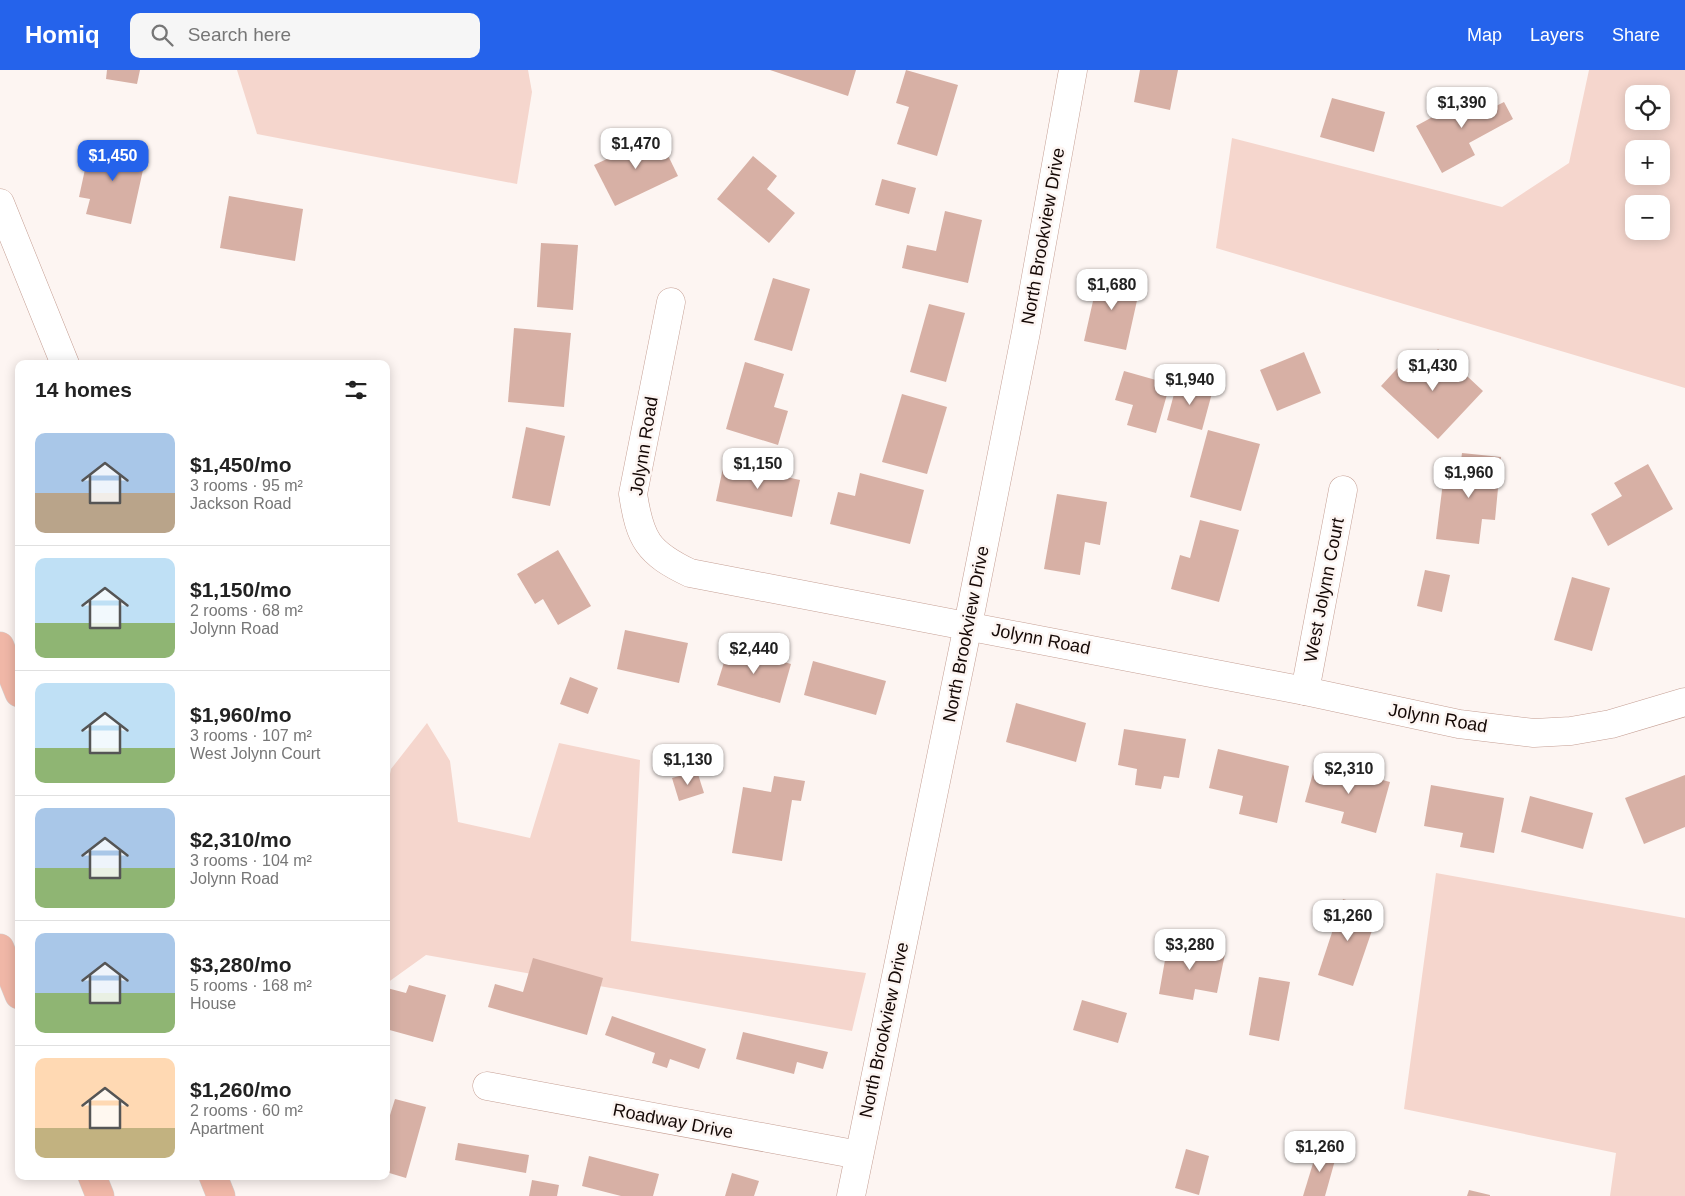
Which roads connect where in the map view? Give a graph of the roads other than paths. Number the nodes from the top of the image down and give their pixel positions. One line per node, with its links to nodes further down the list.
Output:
1 (1073, 70): 6 (street, North Brookview Drive)
2 (0, 203): 4 (street)
3 (671, 302): 6 (street, Jolynn Road)
4 (63, 360)
5 (1343, 490): 9 (street, West Jolynn Court)
6 (968, 625): 9 (street, Jolynn Road); 14 (street, North Brookview Drive)
7 (0, 646): 8 (highway)
8 (15, 683)
9 (1305, 691): 10 (street, Jolynn Road)
10 (1685, 702)
11 (0, 948): 12 (highway)
12 (15, 985)
13 (487, 1086): 14 (street, Roadway Drive)
14 (859, 1155): 19 (street, North Brookview Drive)
15 (94, 1180): 17 (highway)
16 (215, 1180): 18 (highway)
17 (100, 1196)
18 (221, 1196)
19 (851, 1196)

